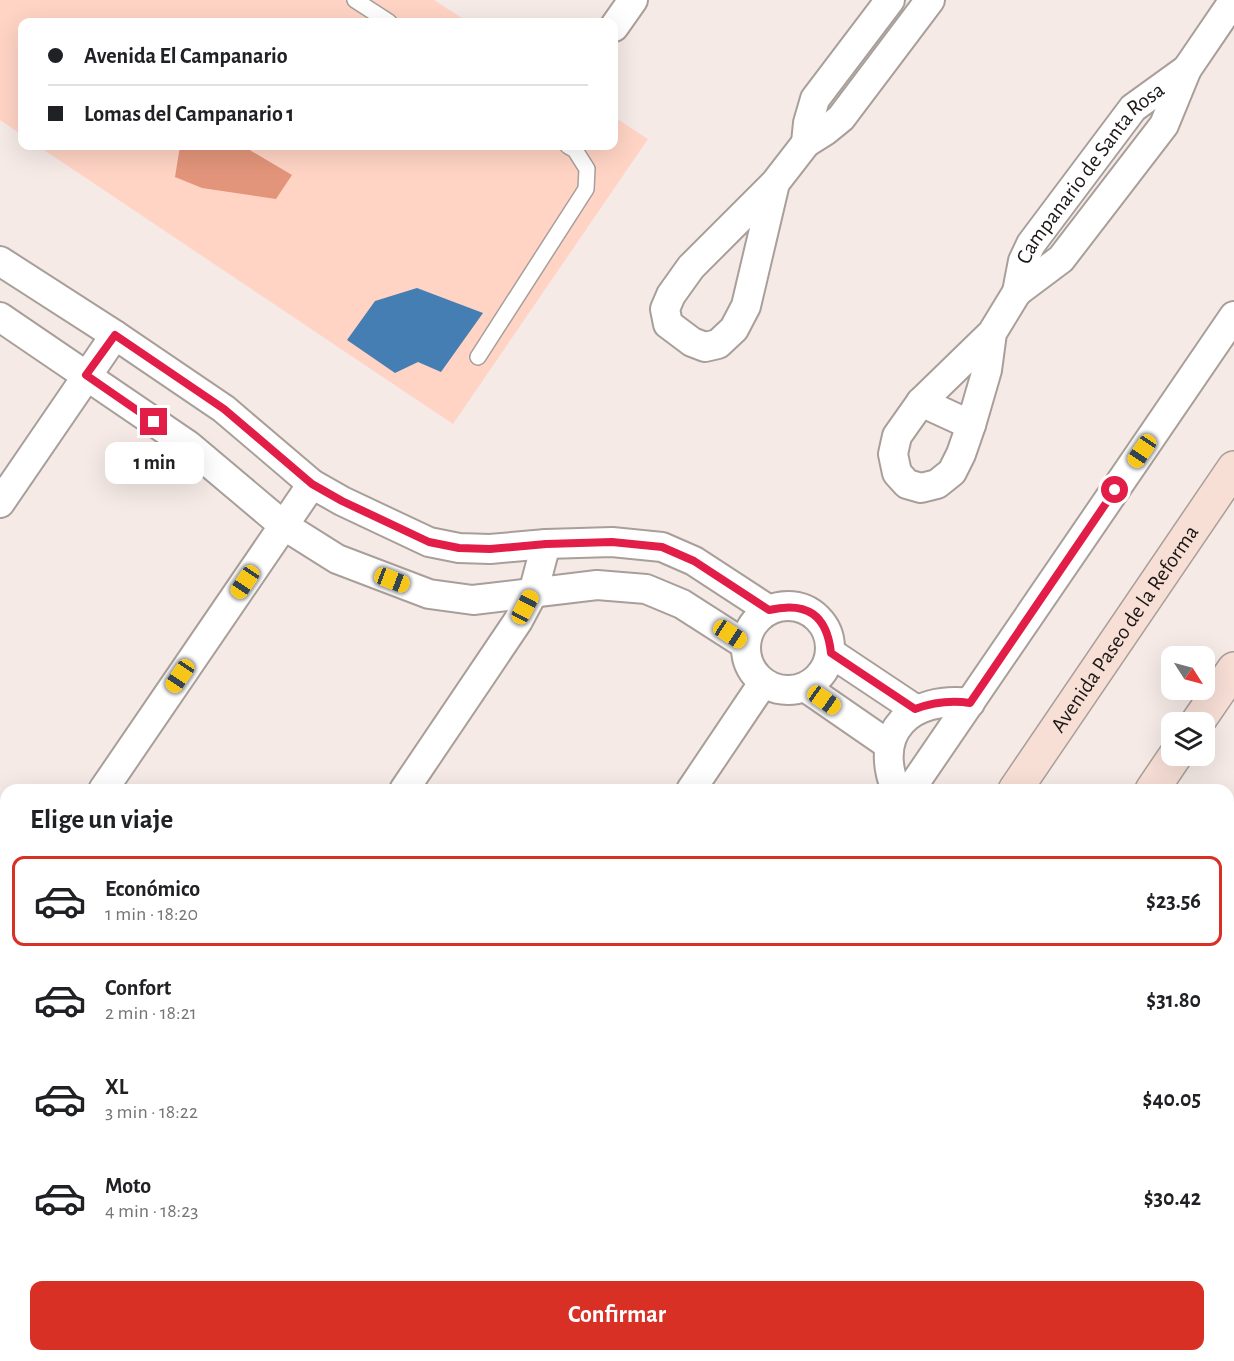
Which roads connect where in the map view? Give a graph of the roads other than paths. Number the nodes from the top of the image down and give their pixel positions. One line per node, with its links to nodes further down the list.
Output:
1 (355, 0): 6 (lane)
2 (633, 0): 8 (street)
3 (890, 0): 9 (street)
4 (930, 0): 9 (street)
5 (1234, 0): 15 (street, Campanario de Santa Rosa)
6 (376, 6): 7 (lane)
7 (386, 18)
8 (618, 21)
9 (806, 143): 11 (street)
10 (575, 150): 17 (lane)
11 (775, 183): 11 (street)
12 (0, 261): 16 (street)
13 (1234, 316): 33 (street)
14 (0, 317): 18 (street)
15 (992, 333): 19 (street, Campanario de Santa Rosa); 20 (street, Campanario de Santa Rosa)
16 (115, 335): 18 (street); 22 (street)
17 (478, 357)
18 (86, 375): 23 (street); 24 (street)
19 (921, 402): 20 (street); 20 (street, Campanario de Santa Rosa)
20 (971, 425)
21 (1234, 468): 43 (street, Avenida Paseo de la Reforma)
22 (312, 484): 24 (street); 25 (street)
23 (0, 503)
24 (284, 525): 26 (street); 38 (street)
25 (546, 544): 26 (street); 27 (street)
26 (533, 593): 28 (street); 39 (street)
27 (769, 610): 28 (street); 29 (street)
28 (746, 645): 31 (street)
29 (831, 653): 32 (street); 34 (street)
30 (1234, 669): 35 (street)
31 (763, 683): 32 (street); 40 (street)
32 (805, 687): 36 (street)
33 (970, 703): 34 (street); 42 (street)
34 (915, 709): 36 (street)
35 (1205, 712)
36 (889, 745): 41 (street)
37 (1168, 766): 44 (street)
38 (107, 784)
39 (408, 784)
40 (695, 784)
41 (894, 784)
42 (914, 784)
43 (1019, 784)
44 (1156, 784)

